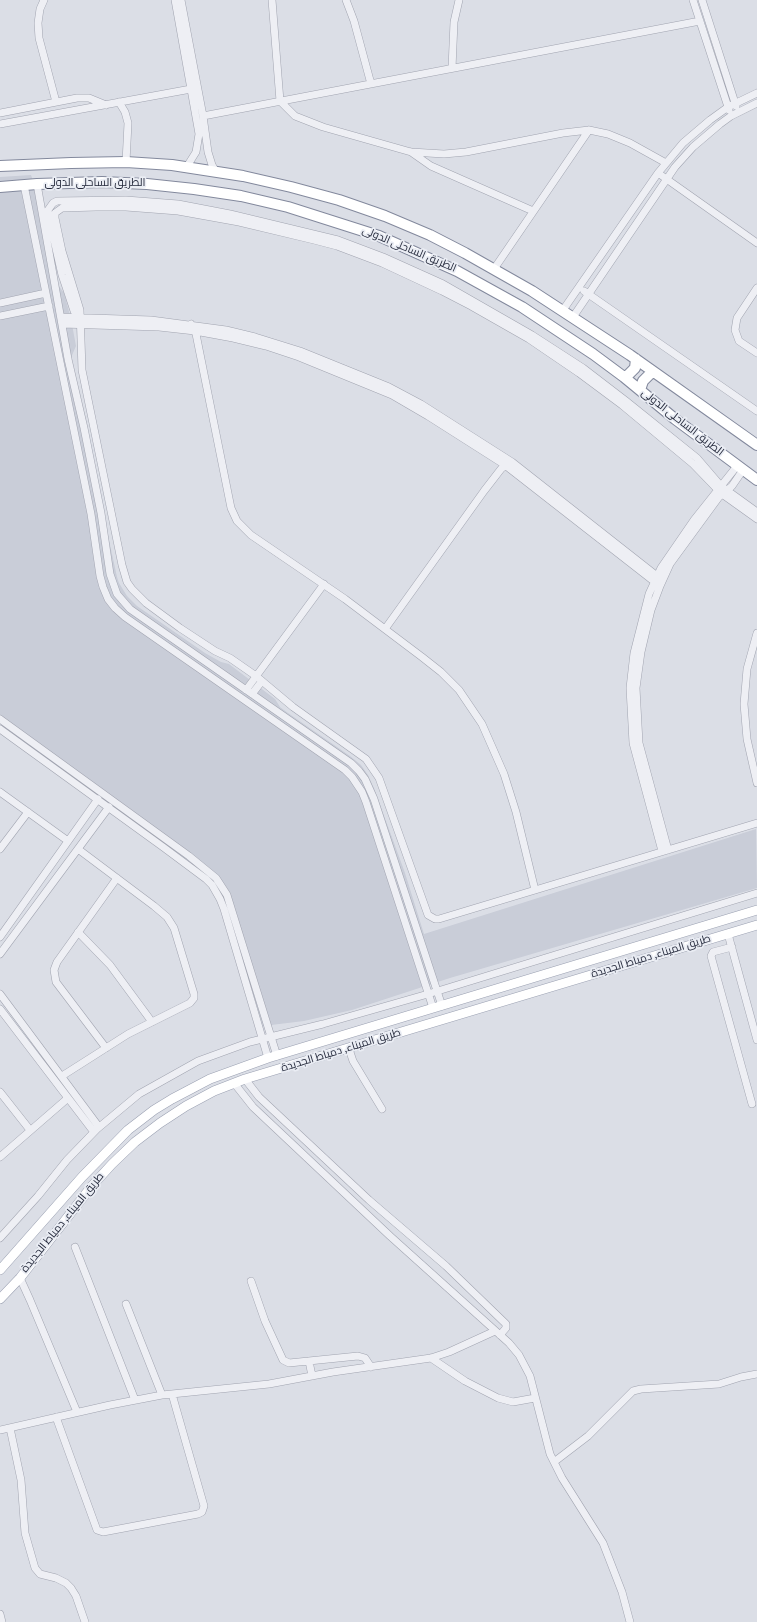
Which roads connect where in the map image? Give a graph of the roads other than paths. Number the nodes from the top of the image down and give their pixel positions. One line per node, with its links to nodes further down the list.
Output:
1 (44, 0): 15 (street)
2 (175, 0): 12 (street)
3 (181, 0): 23 (street)
4 (272, 0): 14 (street)
5 (346, 0): 11 (street)
6 (459, 0): 10 (street)
7 (693, 0): 9 (street)
8 (702, 0): 17 (street)
9 (700, 21): 10 (street); 20 (street)
10 (452, 68): 11 (street)
11 (370, 84): 14 (street)
12 (191, 89): 16 (street); 31 (street)
13 (757, 93): 17 (street)
14 (280, 101): 23 (street); 27 (street)
15 (56, 102): 19 (street); 22 (street)
16 (119, 102): 19 (street); 28 (street)
17 (735, 103): 20 (street); 21 (street)
18 (757, 103): 21 (street)
19 (106, 105): 25 (street)
20 (728, 107): 24 (street); 29 (street)
21 (739, 112): 24 (street)
22 (0, 113)
23 (203, 116): 32 (street)
24 (731, 116): 34 (street)
25 (0, 124)
26 (589, 130): 27 (street); 29 (street); 40 (street)
27 (411, 152): 40 (street)
28 (126, 162): 30 (highway, الطريق الساحلى الدولى); 31 (highway, الطريق الساحلى الدولى)
29 (666, 163): 33 (street)
30 (0, 166)
31 (186, 168): 32 (highway, الطريق الساحلى الدولى)
32 (216, 172): 42 (highway, الطريق الساحلى الدولى)
33 (658, 173): 34 (street); 45 (street)
34 (667, 179): 41 (street); 48 (street)
35 (37, 184): 36 (highway, الطريق الساحلى الدولى); 43 (street); 62 (highway, الطريق الساحلى الدولى)
36 (24, 185): 37 (highway, الطريق الساحلى الدولى); 44 (street)
37 (0, 187)
38 (50, 206): 39 (street); 55 (street); 70 (street)
39 (57, 210): 55 (street); 70 (street)
40 (533, 212): 42 (street)
41 (757, 243)
42 (494, 269): 51 (highway, الطريق الساحلى الدولى)
43 (54, 283): 44 (street); 54 (street)
44 (44, 285): 47 (street)
45 (579, 288): 48 (street); 51 (street)
46 (757, 288): 59 (street)
47 (46, 293): 49 (street); 50 (street)
48 (588, 294): 53 (street); 64 (street)
49 (0, 303)
50 (48, 306): 52 (street); 58 (street)
51 (563, 310): 53 (highway, الطريق الساحلى الدولى)
52 (0, 316)
53 (573, 317): 60 (highway, الطريق الساحلى الدولى)
54 (61, 321): 55 (street); 57 (street)
55 (79, 321): 56 (street); 77 (street)
56 (193, 328): 66 (street); 67 (street); 74 (street)
57 (66, 346): 58 (street); 78 (street)
58 (57, 349): 107 (street)
59 (757, 353)
60 (636, 359): 61 (highway, الطريق الساحلى الدولى); 62 (highway)
61 (654, 372): 63 (highway); 65 (highway, الطريق الساحلى الدولى)
62 (624, 377): 63 (highway, الطريق الساحلى الدولى)
63 (640, 390): 68 (highway, الطريق الساحلى الدولى)
64 (757, 411)
65 (757, 445)
66 (512, 462): 67 (street); 73 (street)
67 (504, 465): 73 (street); 75 (street)
68 (740, 468): 69 (highway, الطريق الساحلى الدولى); 70 (street)
69 (757, 480)
70 (721, 490): 71 (street); 72 (street); 73 (street)
71 (757, 512)
72 (757, 519)
73 (658, 581): 92 (street)
74 (324, 584): 75 (street); 77 (street)
75 (385, 629): 94 (street)
76 (757, 633): 81 (street)
77 (259, 678): 78 (street); 94 (street)
78 (249, 692): 105 (street)
79 (0, 719): 86 (street)
80 (0, 728): 83 (street)
81 (757, 783)
82 (0, 792): 85 (street)
83 (98, 799): 84 (street); 89 (street)
84 (109, 807): 88 (street); 91 (street)
85 (28, 812): 89 (street); 90 (street)
86 (145, 823): 88 (street); 113 (street)
87 (757, 823): 92 (street)
88 (140, 830): 114 (street)
89 (68, 841): 100 (street)
90 (0, 849)
91 (78, 849): 93 (street); 102 (street)
92 (665, 851): 94 (street)
93 (117, 878): 98 (street); 112 (street)
94 (535, 890)
95 (757, 893): 105 (street)
96 (757, 910): 103 (main road, طريق الميناء, دمياط الجديدة)
97 (757, 925): 99 (main road, طريق الميناء, دمياط الجديدة)
98 (78, 932): 112 (street); 116 (street)
99 (728, 934): 101 (street); 108 (main road, طريق الميناء, دمياط الجديدة)
100 (0, 937)
101 (732, 946): 115 (street); 124 (street)
102 (0, 954)
103 (516, 983): 104 (main road, طريق الميناء, دمياط الجديدة); 108 (main road)
104 (504, 987): 109 (main road); 110 (main road, طريق الميناء, دمياط الجديدة)
105 (436, 991): 107 (street); 110 (street)
106 (0, 994): 119 (street)
107 (428, 994): 110 (street); 113 (street)
108 (520, 996): 109 (main road, طريق الميناء, دمياط الجديدة)
109 (508, 1000): 117 (main road, طريق الميناء, دمياط الجديدة)
110 (437, 1007): 118 (main road, طريق الميناء, دمياط الجديدة)
111 (0, 1009): 123 (street)
112 (152, 1022): 116 (street)
113 (271, 1036): 114 (street); 118 (street)
114 (262, 1038): 118 (street); 126 (street)
115 (757, 1040)
116 (106, 1048): 119 (street)
117 (349, 1049): 120 (main road, طريق الميناء, دمياط الجديدة); 125 (street)
118 (273, 1057): 131 (main road, طريق الميناء, دمياط الجديدة)
119 (62, 1076): 126 (street)
120 (245, 1079): 121 (main road, طريق الميناء, دمياط الجديدة); 136 (street)
121 (234, 1083): 132 (main road, طريق الميناء, دمياط الجديدة); 136 (street)
122 (0, 1092): 127 (street)
123 (68, 1098): 126 (street); 127 (street)
124 (752, 1104)
125 (382, 1109)
126 (96, 1129): 129 (street)
127 (30, 1130): 128 (street)
128 (0, 1157)
129 (0, 1238)
130 (75, 1247): 145 (street)
131 (0, 1270)
132 (20, 1278): 134 (main road, طريق الميناء, دمياط الجديدة); 146 (street)
133 (251, 1281): 138 (street)
134 (0, 1299)
135 (126, 1304): 143 (street)
136 (497, 1333): 137 (street); 144 (street)
137 (431, 1358): 139 (street); 144 (street)
138 (309, 1361): 139 (street); 141 (street)
139 (371, 1367): 141 (street)
140 (757, 1374): 150 (street)
141 (312, 1376): 142 (street)
142 (172, 1394): 143 (street); 147 (street)
143 (162, 1395): 145 (street)
144 (535, 1398): 150 (street)
145 (135, 1400): 146 (street)
146 (77, 1412): 147 (street)
147 (56, 1417): 148 (street)
148 (10, 1428): 149 (street); 153 (street)
149 (0, 1430)
150 (554, 1462): 154 (street)
151 (0, 1614): 152 (street)
152 (2, 1622)
153 (85, 1622)
154 (630, 1622)

